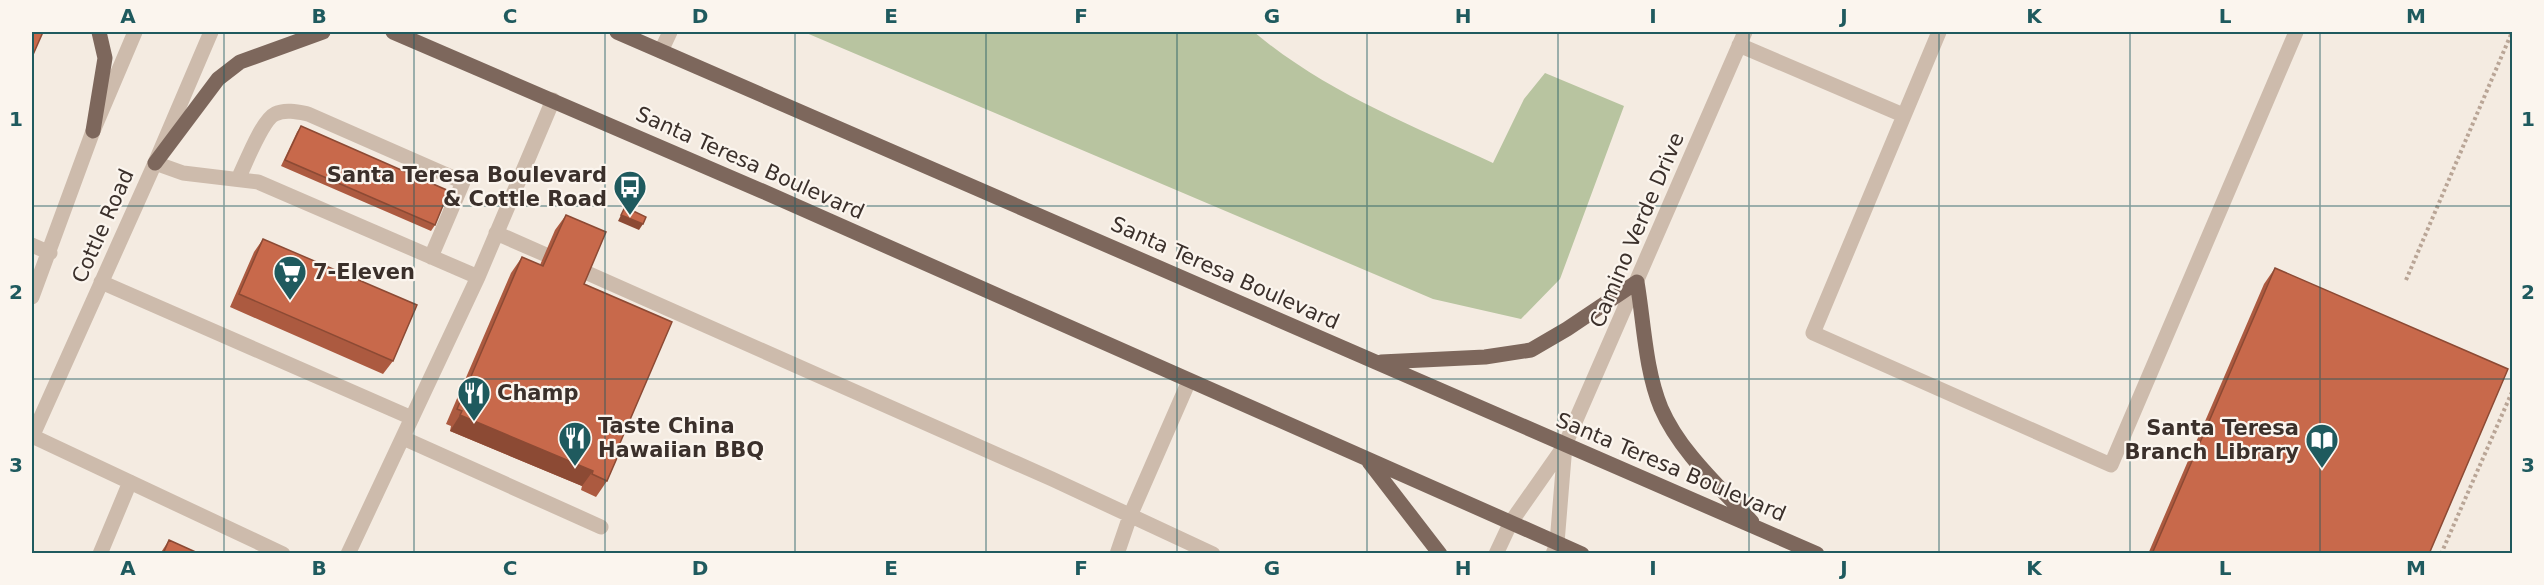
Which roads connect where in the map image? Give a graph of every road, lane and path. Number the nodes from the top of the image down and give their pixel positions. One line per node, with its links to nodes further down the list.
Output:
1 (99, 32): 15 (main road)
2 (135, 32): 15 (street, Cottle Road)
3 (211, 32): 16 (street, Cottle Road)
4 (323, 32): 16 (main road)
5 (393, 32): 13 (main road, Santa Teresa Boulevard)
6 (617, 32): 12 (main road, Santa Teresa Boulevard)
7 (669, 32): 12 (street)
8 (1939, 32): 14 (street)
9 (2296, 32): 14 (street)
10 (2512, 32): 25 (path)
11 (1742, 38): 14 (street); 27 (street, Camino Verde Drive)
12 (662, 51): 29 (main road, Santa Teresa Boulevard)
13 (553, 100): 18 (street); 30 (main road, Santa Teresa Boulevard)
14 (1903, 115)
15 (93, 131): 20 (street, Cottle Road)
16 (155, 163): 17 (street); 26 (street, Cottle Road)
17 (238, 179): 22 (street); 22 (street)
18 (496, 233): 21 (street); 24 (street)
19 (32, 245): 20 (street)
20 (50, 253): 28 (street, Cottle Road)
21 (544, 254)
22 (431, 256): 24 (street)
23 (585, 272): 38 (street)
24 (478, 277): 32 (street)
25 (2406, 280)
26 (101, 282): 32 (street); 33 (street, Cottle Road)
27 (1637, 282): 29 (main road); 35 (street, Camino Verde Drive); 40 (main road)
28 (32, 297)
29 (1376, 362): 35 (main road, Santa Teresa Boulevard)
30 (1189, 381): 36 (main road, Santa Teresa Boulevard); 38 (street)
31 (2512, 392): 52 (path)
32 (412, 418): 34 (street)
33 (32, 437): 37 (street)
34 (403, 438): 41 (street); 45 (street)
35 (1566, 445): 39 (street, Camino Verde Drive); 40 (main road, Santa Teresa Boulevard); 42 (street, Camino Verde Drive)
36 (1368, 460): 39 (main road, Santa Teresa Boulevard); 48 (main road)
37 (130, 482): 43 (street); 44 (street)
38 (1130, 516): 46 (street); 47 (street)
39 (1511, 522): 42 (main road, Santa Teresa Boulevard); 49 (street, Camino Verde Drive)
40 (1756, 526): 51 (main road, Santa Teresa Boulevard)
41 (601, 527)
42 (1555, 548): 50 (main road, Santa Teresa Boulevard)
43 (100, 554)
44 (283, 554)
45 (348, 554)
46 (1117, 554)
47 (1213, 554)
48 (1440, 554)
49 (1496, 554)
50 (1582, 554)
51 (1816, 554)
52 (2441, 554)

